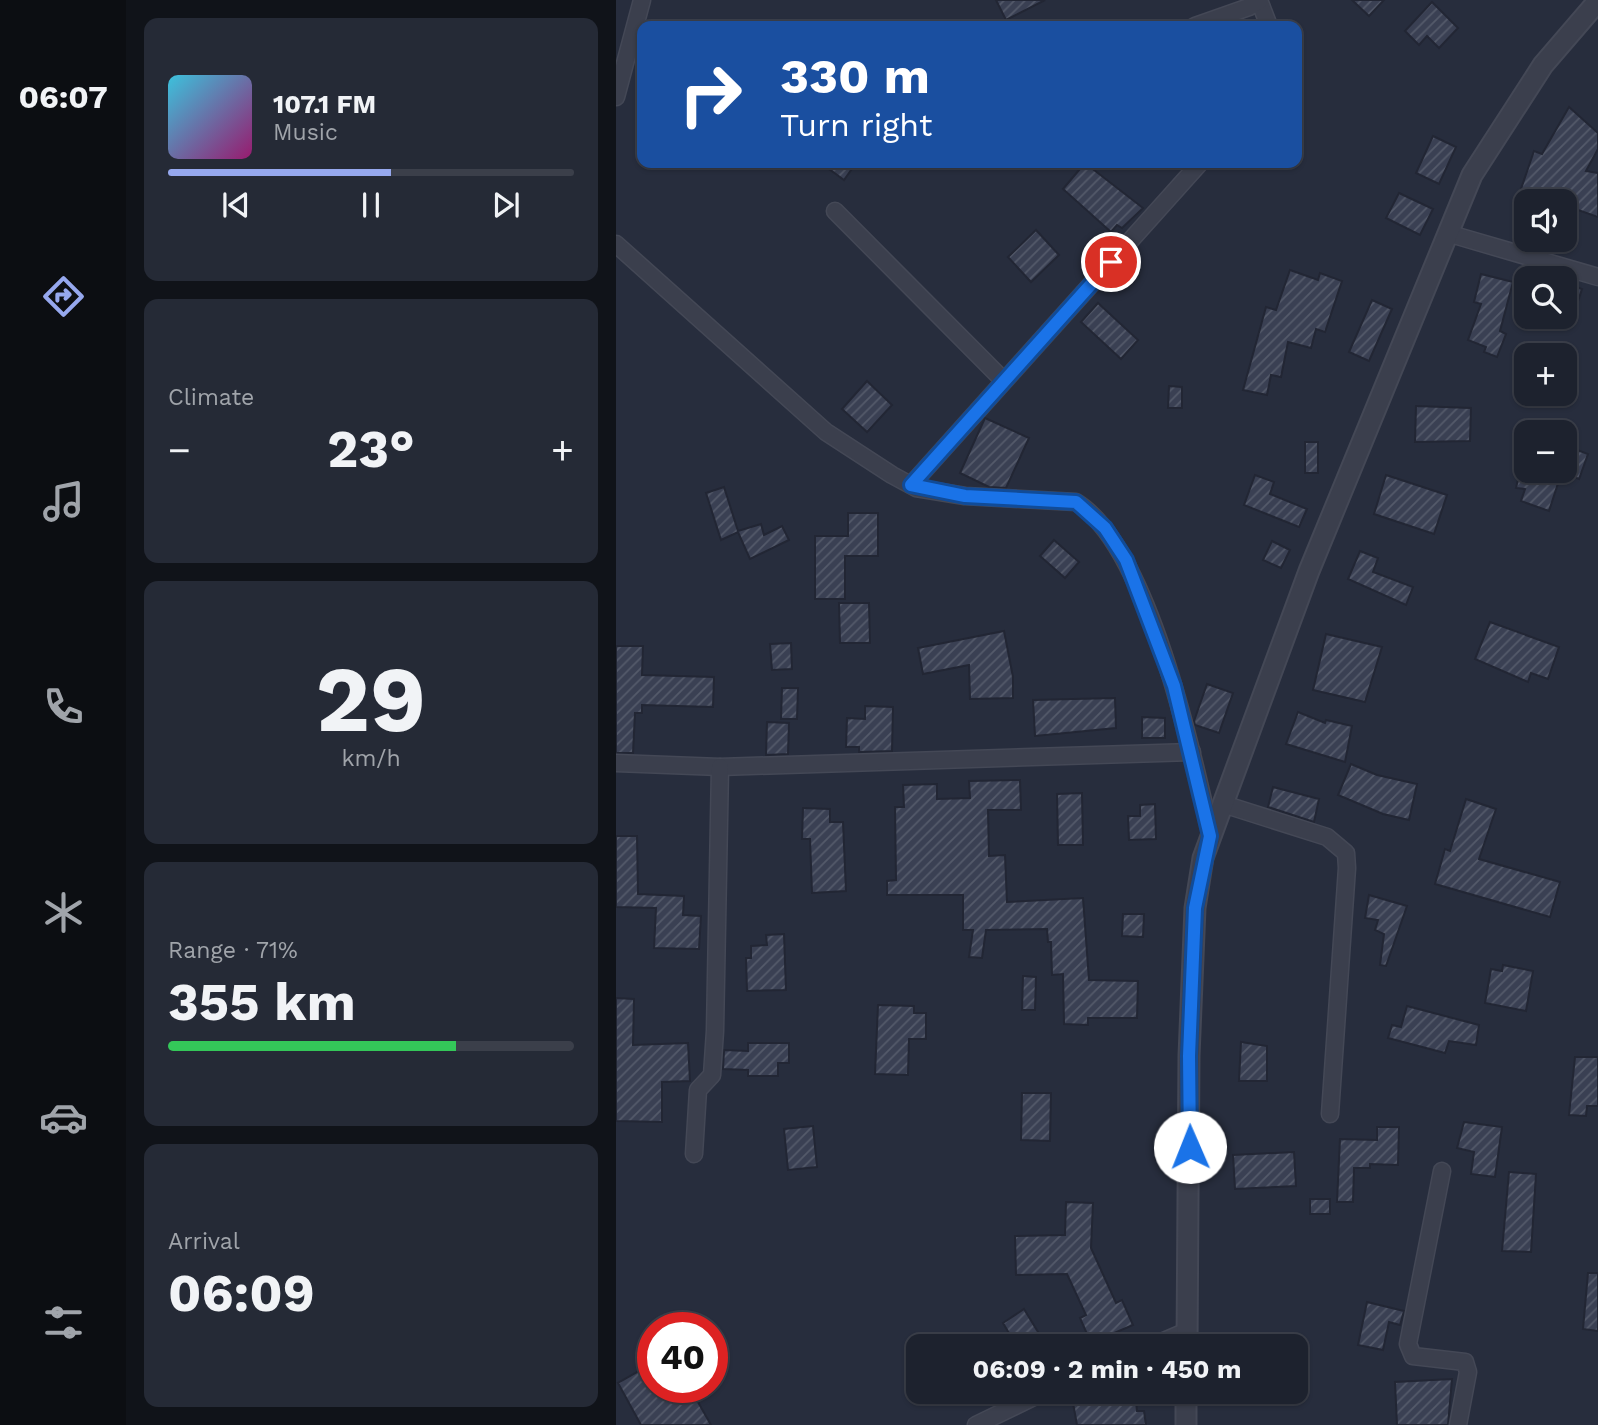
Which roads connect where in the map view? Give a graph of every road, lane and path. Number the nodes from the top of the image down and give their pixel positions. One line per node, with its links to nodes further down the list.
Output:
1 (642, 0): 6 (street)
2 (1259, 0): 4 (street); 5 (street)
3 (1598, 1): 9 (street)
4 (1210, 21)
5 (1267, 21)
6 (616, 97)
7 (1196, 168): 12 (street)
8 (835, 211): 12 (street)
9 (1447, 233): 11 (street); 17 (street)
10 (616, 244): 13 (street)
11 (1598, 277)
12 (1004, 381): 13 (street)
13 (911, 485): 14 (street)
14 (1192, 752): 16 (street); 18 (street)
15 (616, 763): 16 (street)
16 (720, 767): 20 (street)
17 (1223, 804): 18 (street); 19 (street)
18 (1210, 836): 22 (street)
19 (1330, 1114)
20 (694, 1154)
21 (1442, 1171): 27 (street)
22 (1187, 1334)
23 (1019, 1404): 25 (street)
24 (1186, 1404): 26 (street)
25 (976, 1425)
26 (1186, 1425)
27 (1458, 1425)

